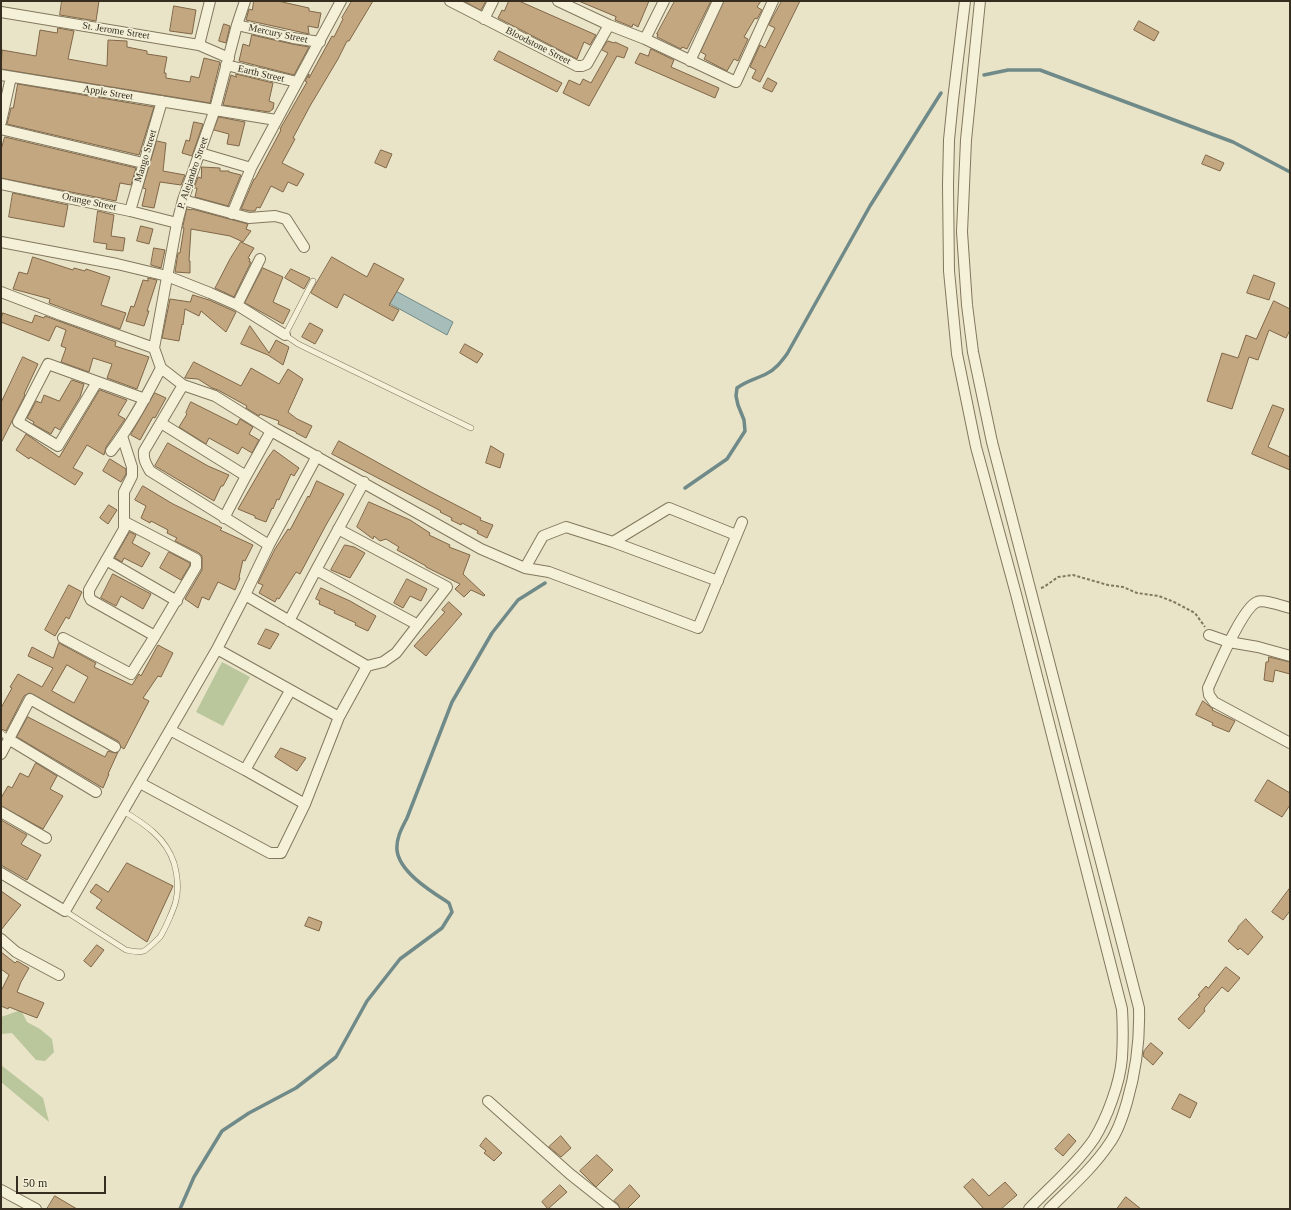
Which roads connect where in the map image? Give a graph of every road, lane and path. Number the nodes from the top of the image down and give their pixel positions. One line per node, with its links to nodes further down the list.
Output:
1 (210, 1): 18 (street)
2 (245, 1): 14 (street, P. Alejandro Street)
3 (339, 1): 17 (street)
4 (450, 1): 13 (street, Bloodstone Street)
5 (493, 1): 13 (street)
6 (558, 1): 15 (street)
7 (664, 1): 16 (street)
8 (718, 1): 19 (street)
9 (774, 1): 19 (street)
10 (965, 1): 104 (street)
11 (980, 1): 68 (street)
12 (1, 12): 18 (street, St. Jerome Street)
13 (484, 19): 15 (street, Bloodstone Street)
14 (237, 25): 17 (street, Mercury Street); 20 (street, P. Alejandro Street)
15 (610, 25): 16 (street)
16 (645, 39): 19 (street)
17 (320, 42): 22 (street)
18 (199, 45): 20 (street, St. Jerome Street)
19 (690, 61)
20 (227, 62): 22 (street, Earth Street); 24 (street, P. Alejandro Street)
21 (6, 76): 23 (street, Apple Street); 26 (street)
22 (297, 82): 25 (street)
23 (162, 102): 24 (street, Apple Street); 29 (street, Mango Street)
24 (215, 109): 25 (street, Apple Street); 28 (street, P. Alejandro Street)
25 (276, 120): 30 (street)
26 (1, 122)
27 (1, 129): 29 (street)
28 (200, 153): 30 (street); 32 (street, P. Alejandro Street)
29 (143, 163): 33 (street, Mango Street)
30 (251, 168): 34 (street)
31 (1, 184): 33 (street, Orange Street)
32 (183, 200): 34 (street); 35 (street, P. Alejandro Street)
33 (130, 211): 35 (street, Orange Street)
34 (232, 214): 37 (street)
35 (176, 223): 39 (street, P. Alejandro Street)
36 (1, 242): 39 (street)
37 (304, 247)
38 (260, 259): 42 (street)
39 (167, 276): 42 (street); 44 (street, P. Alejandro Street)
40 (313, 281): 43 (lane)
41 (1, 292): 44 (street)
42 (237, 305): 43 (street)
43 (285, 334): 50 (lane)
44 (154, 348): 45 (street)
45 (161, 368): 47 (street); 48 (street)
46 (97, 382): 46 (street); 48 (street)
47 (183, 385): 49 (street); 51 (street)
48 (145, 399): 52 (street)
49 (161, 423): 55 (street); 57 (street)
50 (471, 428)
51 (271, 431): 54 (street); 55 (street)
52 (122, 436): 53 (street); 58 (street)
53 (111, 451)
54 (317, 456): 56 (street); 63 (street)
55 (246, 476): 57 (street)
56 (364, 482): 60 (street); 65 (street)
57 (224, 518): 63 (street)
58 (125, 522): 64 (street); 70 (street)
59 (742, 522): 61 (street)
60 (338, 529): 66 (street); 73 (street)
61 (736, 535): 62 (street); 67 (street)
62 (613, 542): 65 (street); 67 (street)
63 (269, 545): 69 (street)
64 (106, 560): 70 (street); 75 (street)
65 (525, 568): 67 (street)
66 (316, 570): 72 (street); 73 (street)
67 (718, 581)
68 (1031, 590): 74 (path); 105 (street)
69 (245, 595): 72 (street); 78 (street)
70 (177, 601): 75 (street)
71 (1290, 608): 77 (street)
72 (289, 621): 80 (street)
73 (418, 625): 80 (street)
74 (1209, 635): 77 (street)
75 (155, 636): 76 (street)
76 (63, 638)
77 (1229, 642): 79 (street); 86 (street)
78 (217, 649): 81 (street); 83 (street)
79 (1290, 656)
80 (367, 666): 82 (street)
81 (290, 691): 82 (street); 89 (street)
82 (339, 717): 92 (street)
83 (170, 730): 89 (street); 90 (street)
84 (1, 733): 85 (lane)
85 (10, 740): 87 (street); 88 (street); 91 (street)
86 (1290, 743)
87 (115, 746)
88 (1, 754)
89 (245, 770): 92 (street)
90 (140, 783): 92 (street); 93 (street)
91 (96, 792)
92 (305, 804)
93 (123, 811): 97 (street); 97 (lane)
94 (1, 812): 95 (street)
95 (46, 838)
96 (1, 874): 97 (street)
97 (65, 911)
98 (1, 939): 99 (street)
99 (59, 975)
100 (488, 1101): 103 (street)
101 (1, 1190): 102 (street)
102 (36, 1209)
103 (614, 1209)
104 (1029, 1209)
105 (1049, 1209)

